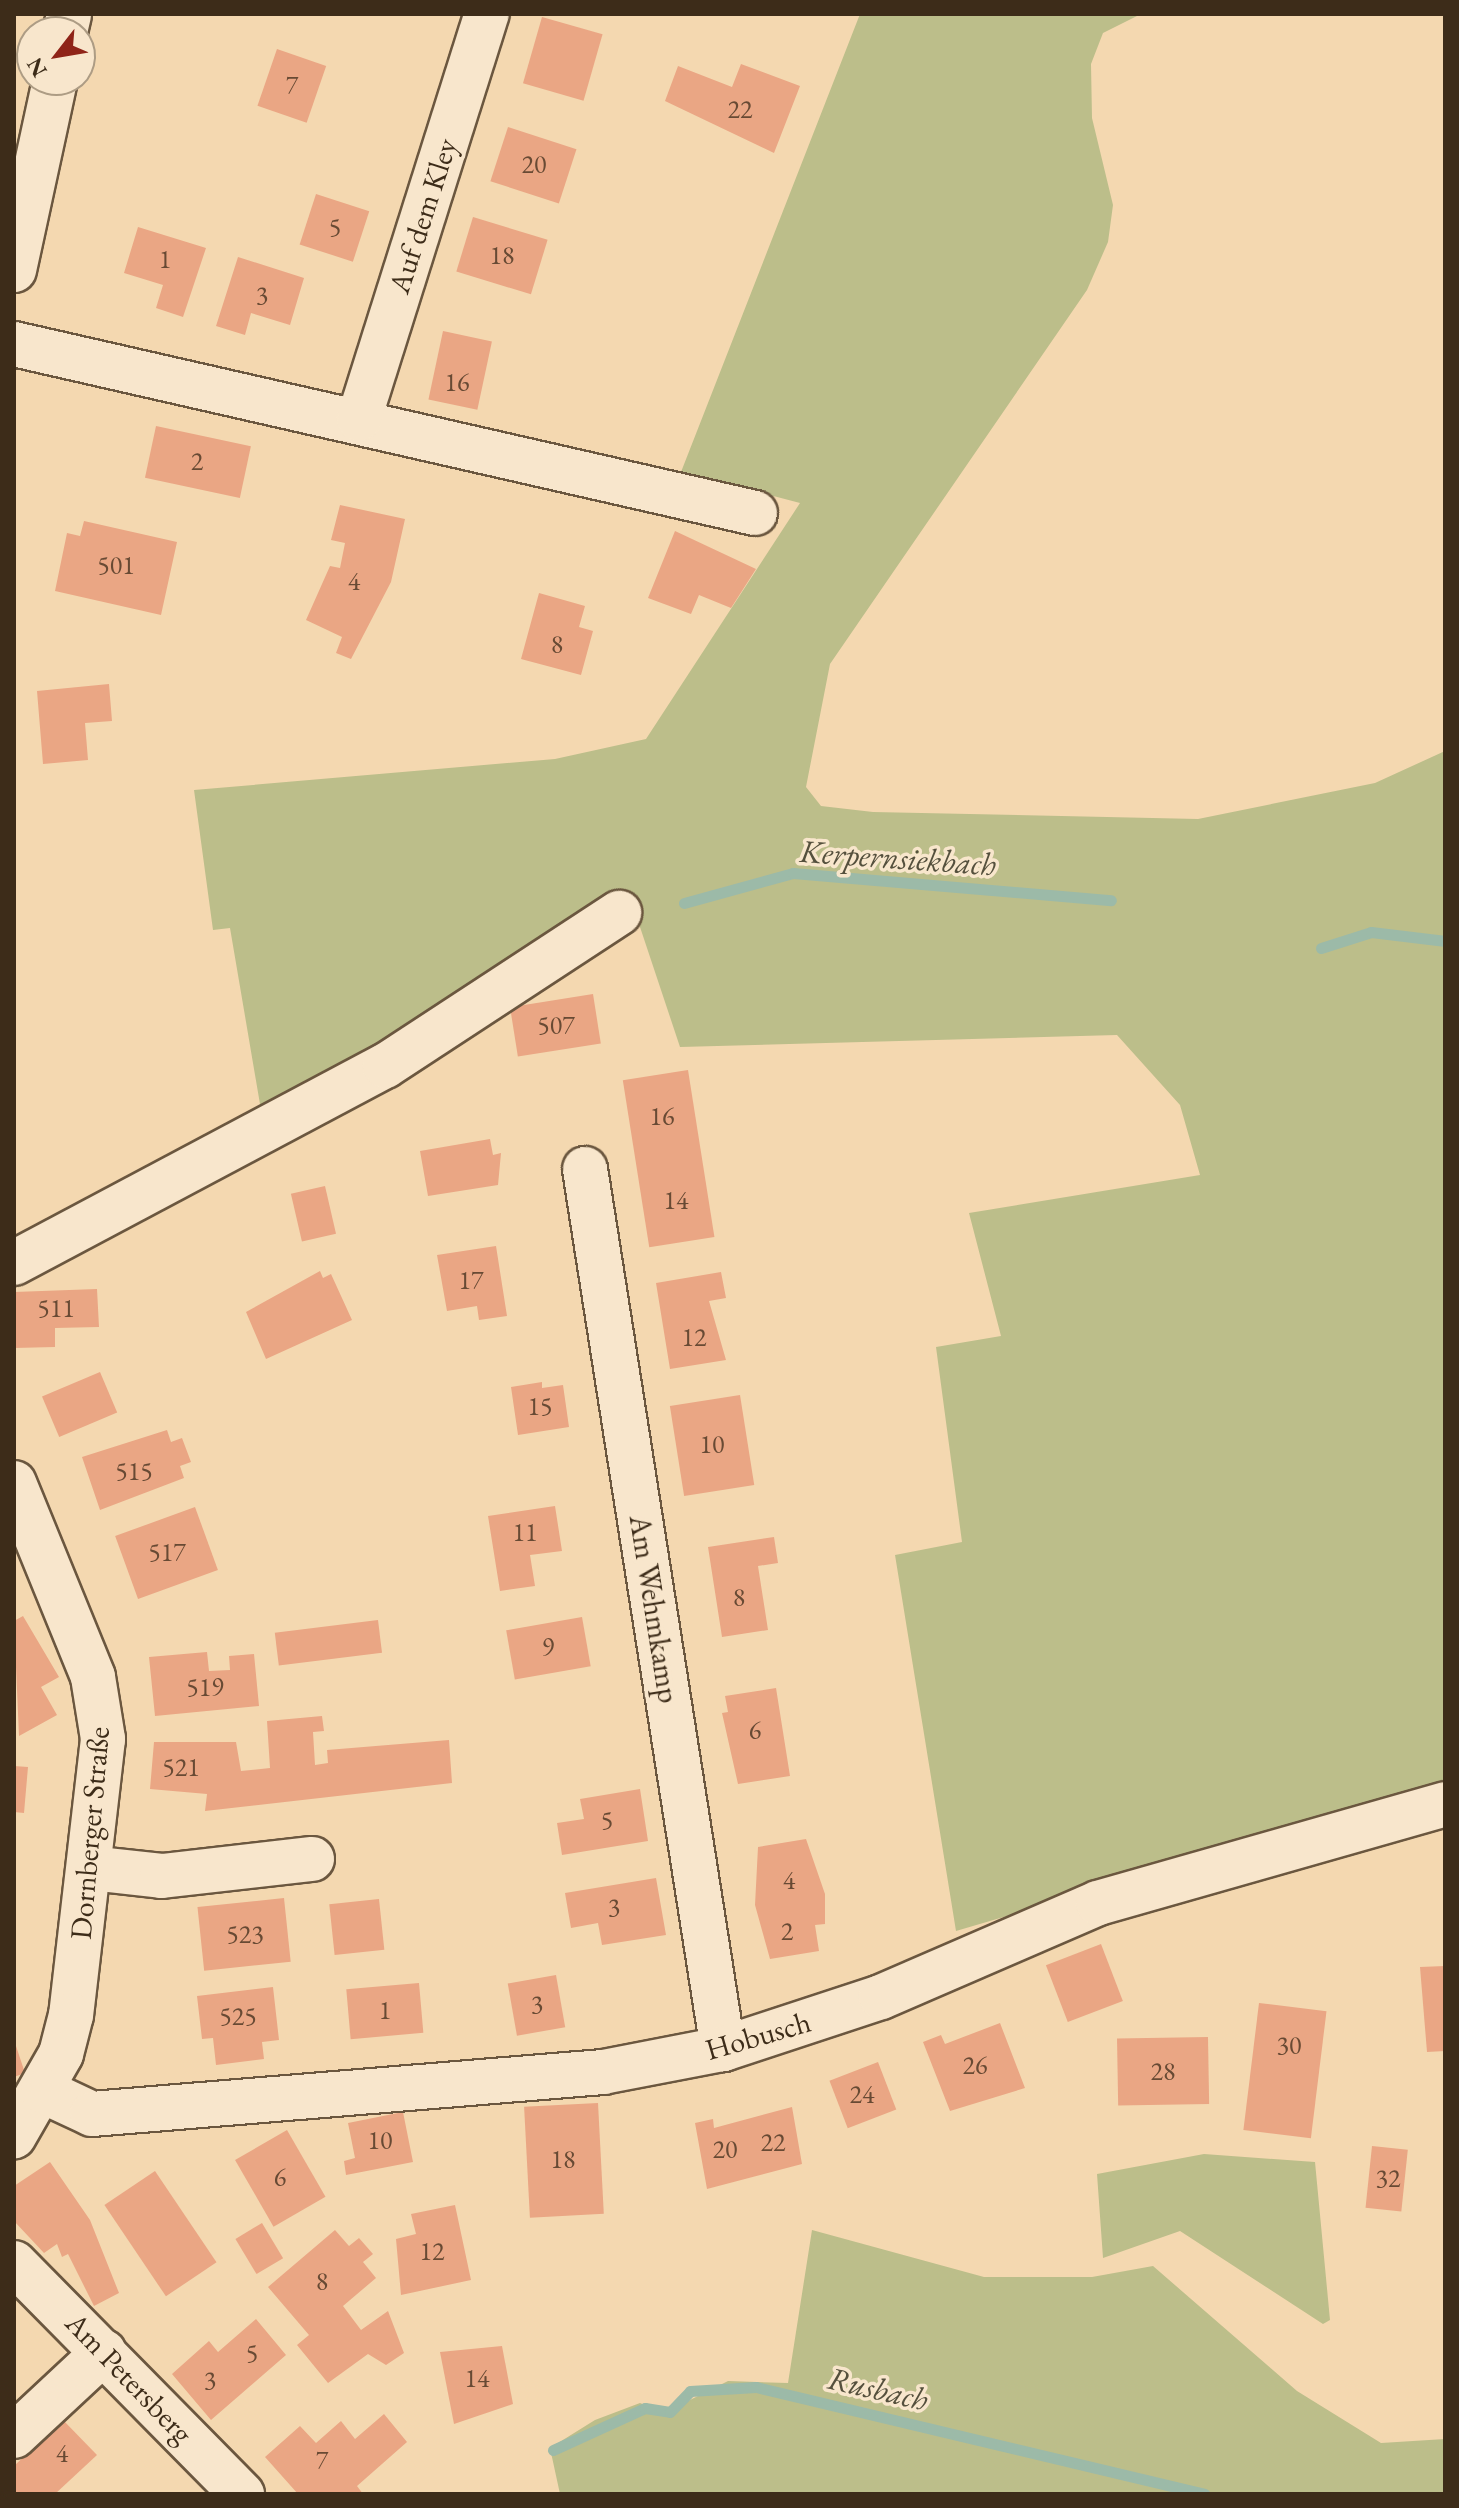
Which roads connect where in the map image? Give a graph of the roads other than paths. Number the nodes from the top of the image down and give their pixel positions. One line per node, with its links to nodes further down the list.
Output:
1 (487, 14): 5 (street, Auf dem Kley)
2 (52, 96): 3 (street)
3 (14, 270)
4 (14, 344): 5 (street)
5 (359, 419): 6 (street)
6 (755, 513)
7 (619, 913): 9 (street)
8 (585, 1169): 14 (street, Am Wehmkamp)
9 (14, 1263)
10 (14, 1483): 13 (street, Dornberger Straße)
11 (1445, 1804): 14 (street, Hobusch)
12 (312, 1859): 13 (street)
13 (90, 1868): 15 (street, Dornberger Straße)
14 (723, 2049): 15 (street, Hobusch)
15 (43, 2091): 16 (street, Dornberger Straße)
16 (14, 2136)
17 (14, 2263): 18 (street, Am Petersberg)
18 (104, 2352): 19 (street); 20 (street, Am Petersberg)
19 (14, 2436)
20 (242, 2494)

